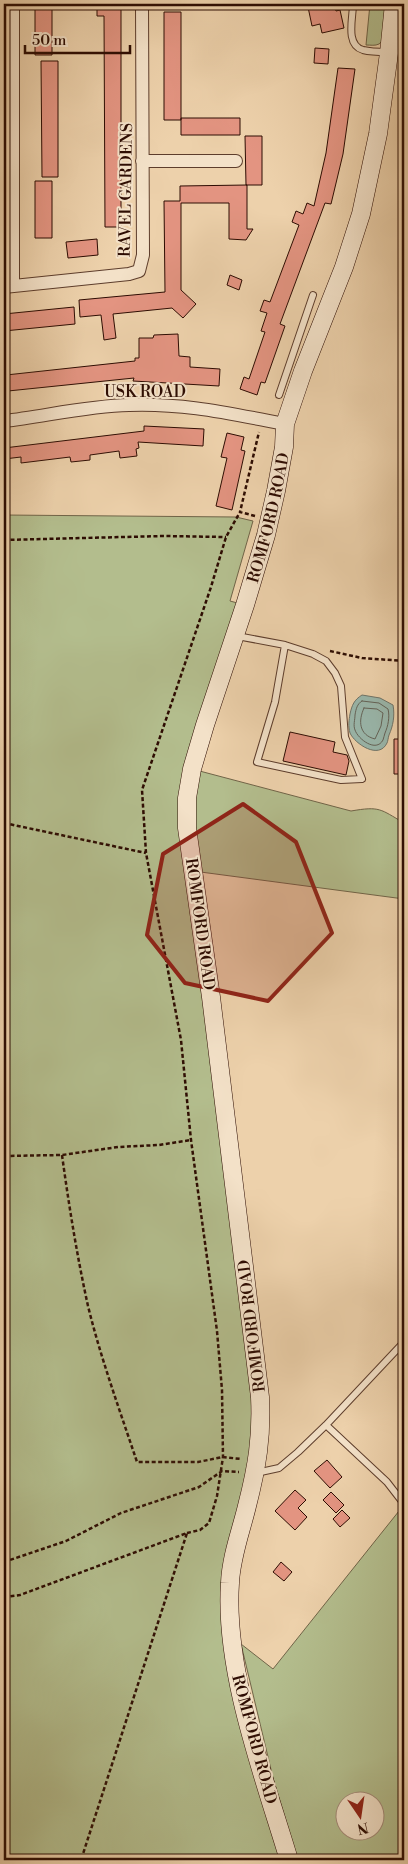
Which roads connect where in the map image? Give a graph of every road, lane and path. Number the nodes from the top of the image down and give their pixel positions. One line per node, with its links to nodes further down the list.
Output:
1 (13, 4): 8 (street)
2 (142, 4): 6 (street, RAVEL GARDENS)
3 (353, 4): 5 (lane)
4 (394, 4): 5 (street, ROMFORD ROAD)
5 (389, 52): 10 (street, ROMFORD ROAD)
6 (142, 161): 7 (street); 8 (street, RAVEL GARDENS)
7 (236, 161)
8 (9, 286)
9 (313, 295): 10 (lane)
10 (311, 328): 11 (street, ROMFORD ROAD)
11 (296, 369): 12 (lane); 15 (street, ROMFORD ROAD)
12 (279, 395)
13 (263, 419): 14 (street, USK ROAD); 15 (street, USK ROAD); 16 (path)
14 (4, 421)
15 (285, 424): 20 (street, ROMFORD ROAD)
16 (240, 512): 17 (path); 18 (path)
17 (259, 517)
18 (226, 537): 19 (path); 25 (path)
19 (4, 540)
20 (235, 636): 21 (lane); 33 (street, ROMFORD ROAD)
21 (285, 645): 22 (lane); 22 (lane)
22 (314, 654): 23 (path)
23 (404, 661)
24 (4, 823): 25 (path)
25 (146, 853): 26 (path)
26 (191, 1140): 27 (path); 31 (path)
27 (62, 1155): 28 (path); 31 (path)
28 (4, 1156)
29 (404, 1342): 30 (lane)
30 (326, 1425): 33 (lane); 34 (lane)
31 (223, 1457): 32 (path)
32 (222, 1472): 33 (path); 35 (path); 36 (path)
33 (255, 1473): 39 (street, ROMFORD ROAD)
34 (404, 1504)
35 (187, 1534): 37 (path); 38 (path)
36 (4, 1562)
37 (4, 1597)
38 (81, 1860)
39 (289, 1860)

